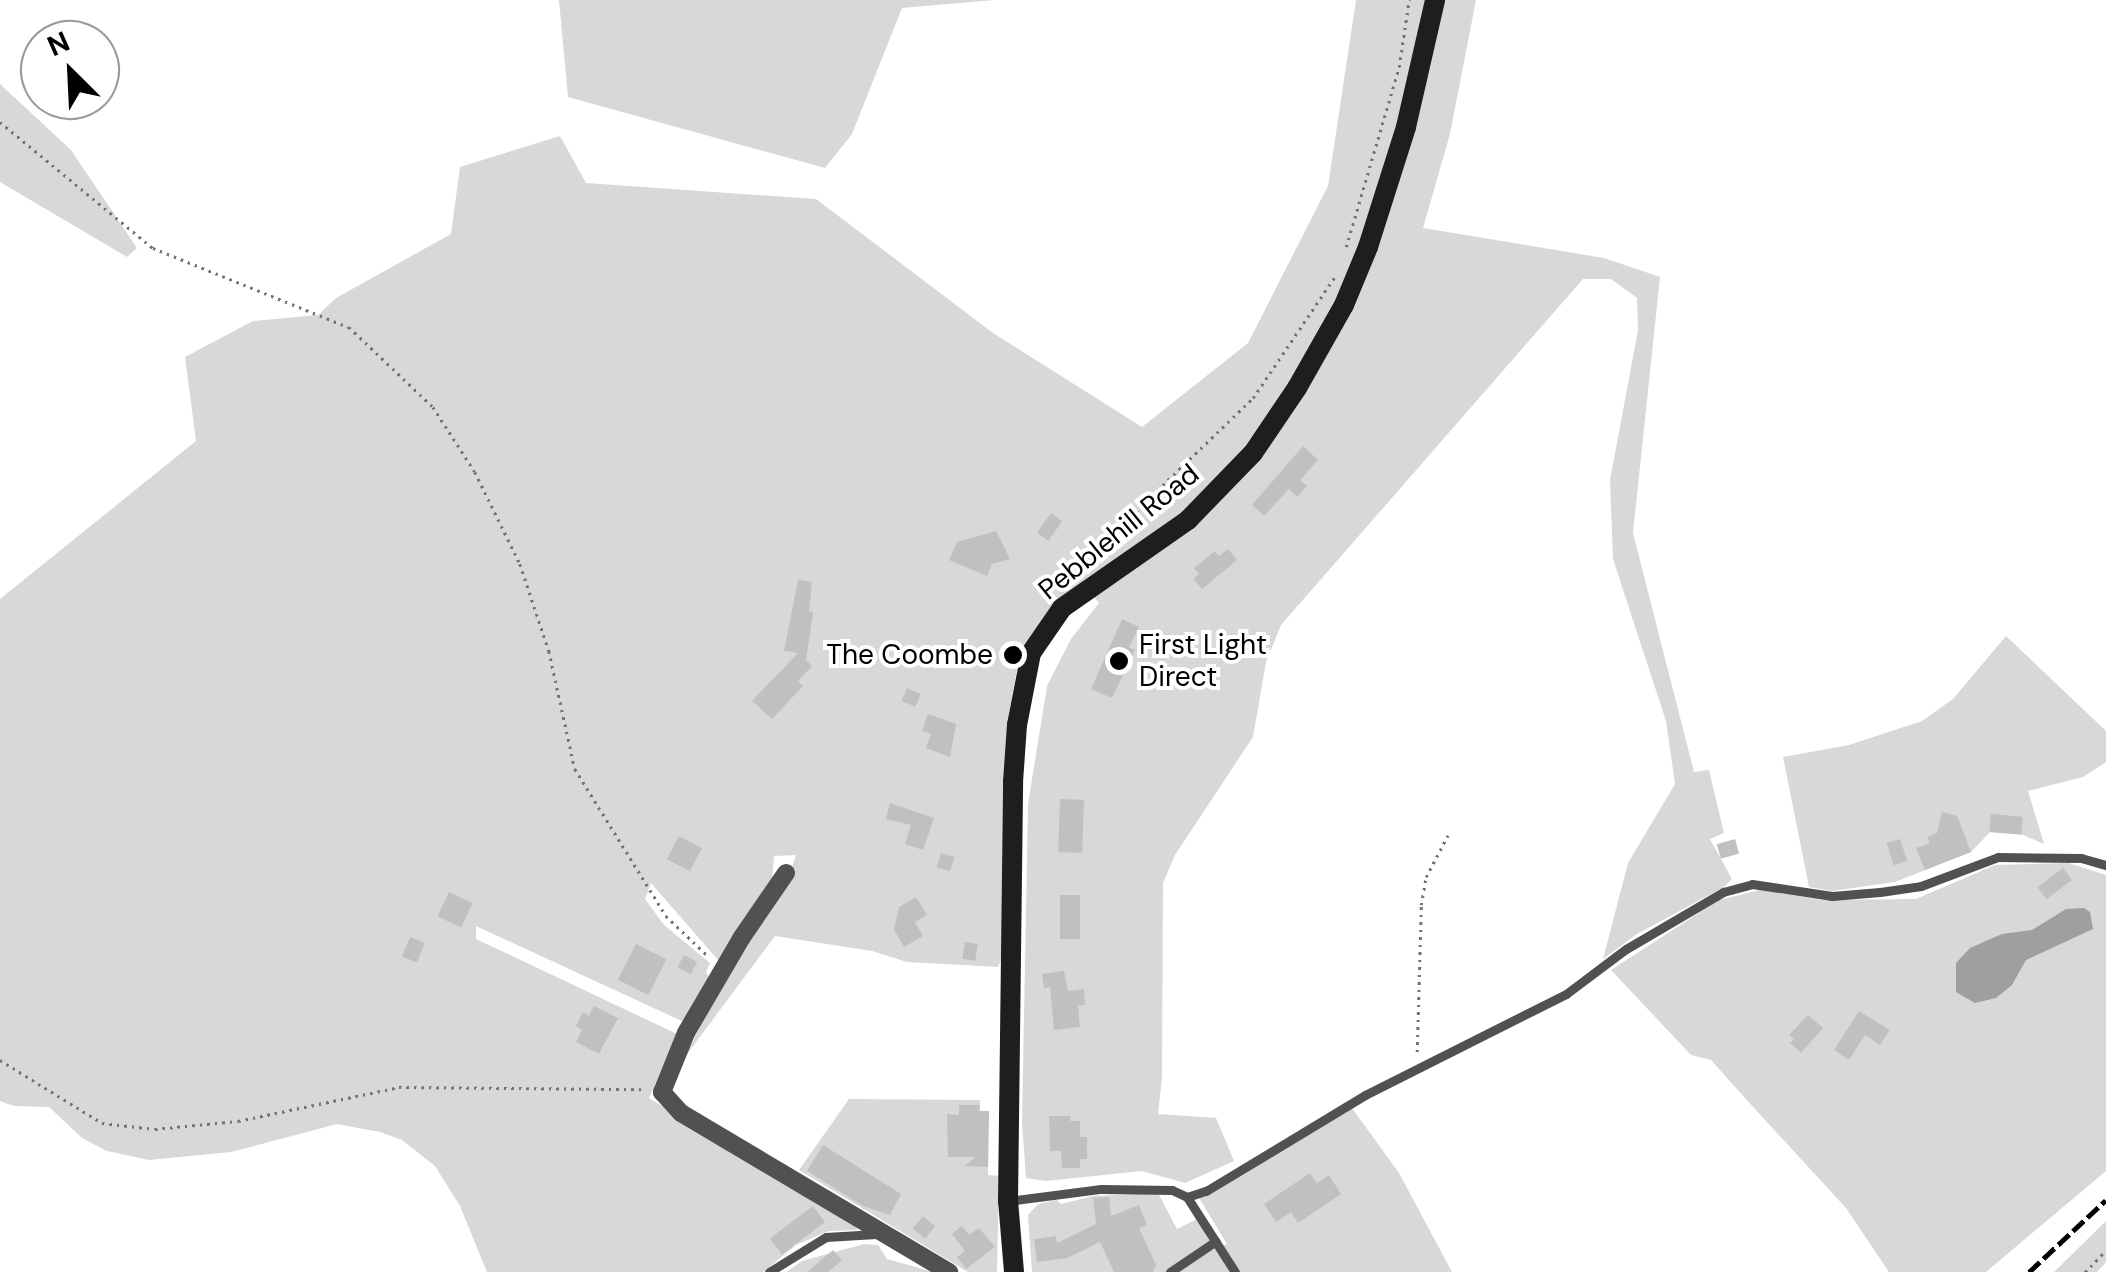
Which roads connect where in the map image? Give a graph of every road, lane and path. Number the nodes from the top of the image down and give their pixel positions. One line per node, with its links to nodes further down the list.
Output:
1 (1410, 0): 4 (path)
2 (1435, 0): 6 (main road, Pebblehill Road)
3 (0, 122): 10 (path)
4 (1344, 252)
5 (1340, 270): 6 (path)
6 (1105, 580): 15 (main road, Pebblehill Road)
7 (1448, 835): 12 (path)
8 (2106, 865): 12 (lane)
9 (786, 872): 10 (street)
10 (722, 970): 13 (street)
11 (0, 1060): 13 (path)
12 (1417, 1068): 14 (lane)
13 (662, 1092): 16 (street)
14 (1187, 1197): 15 (lane); 17 (lane)
15 (1008, 1201): 21 (main road, Pebblehill Road)
16 (886, 1234): 19 (lane); 20 (street)
17 (1216, 1240): 22 (lane); 23 (lane)
18 (2106, 1250): 24 (path)
19 (770, 1272)
20 (949, 1272)
21 (1014, 1272)
22 (1170, 1272)
23 (1235, 1272)
24 (2085, 1272)

